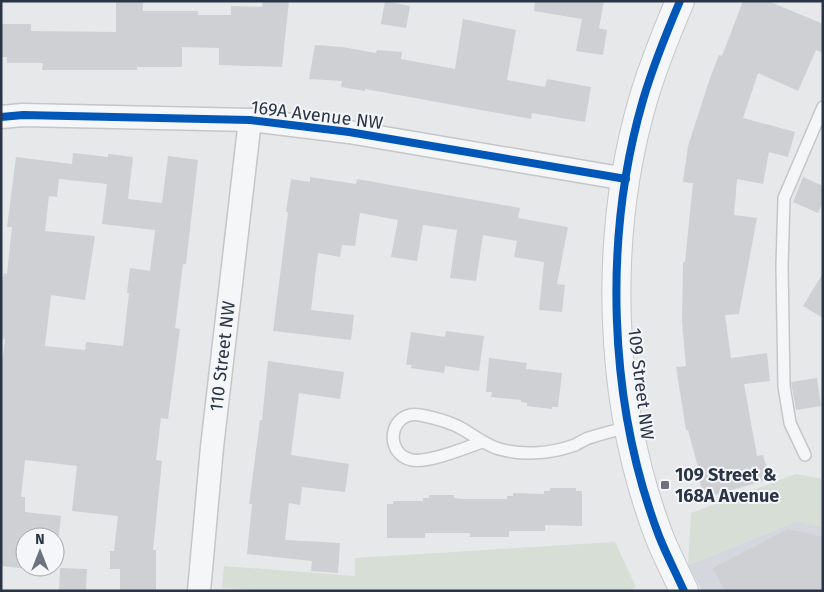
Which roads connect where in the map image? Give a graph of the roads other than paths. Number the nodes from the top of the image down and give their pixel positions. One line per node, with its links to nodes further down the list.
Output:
1 (680, 1): 5 (street, 109 Street NW)
2 (823, 106): 8 (lane)
3 (1, 117): 4 (street, 169A Avenue NW)
4 (250, 120): 5 (street, 169A Avenue NW); 9 (street, 110 Street NW)
5 (626, 179): 6 (street, 109 Street NW)
6 (629, 427): 7 (lane); 10 (street, 109 Street NW)
7 (482, 442): 7 (lane)
8 (805, 455)
9 (199, 591)
10 (684, 591)

